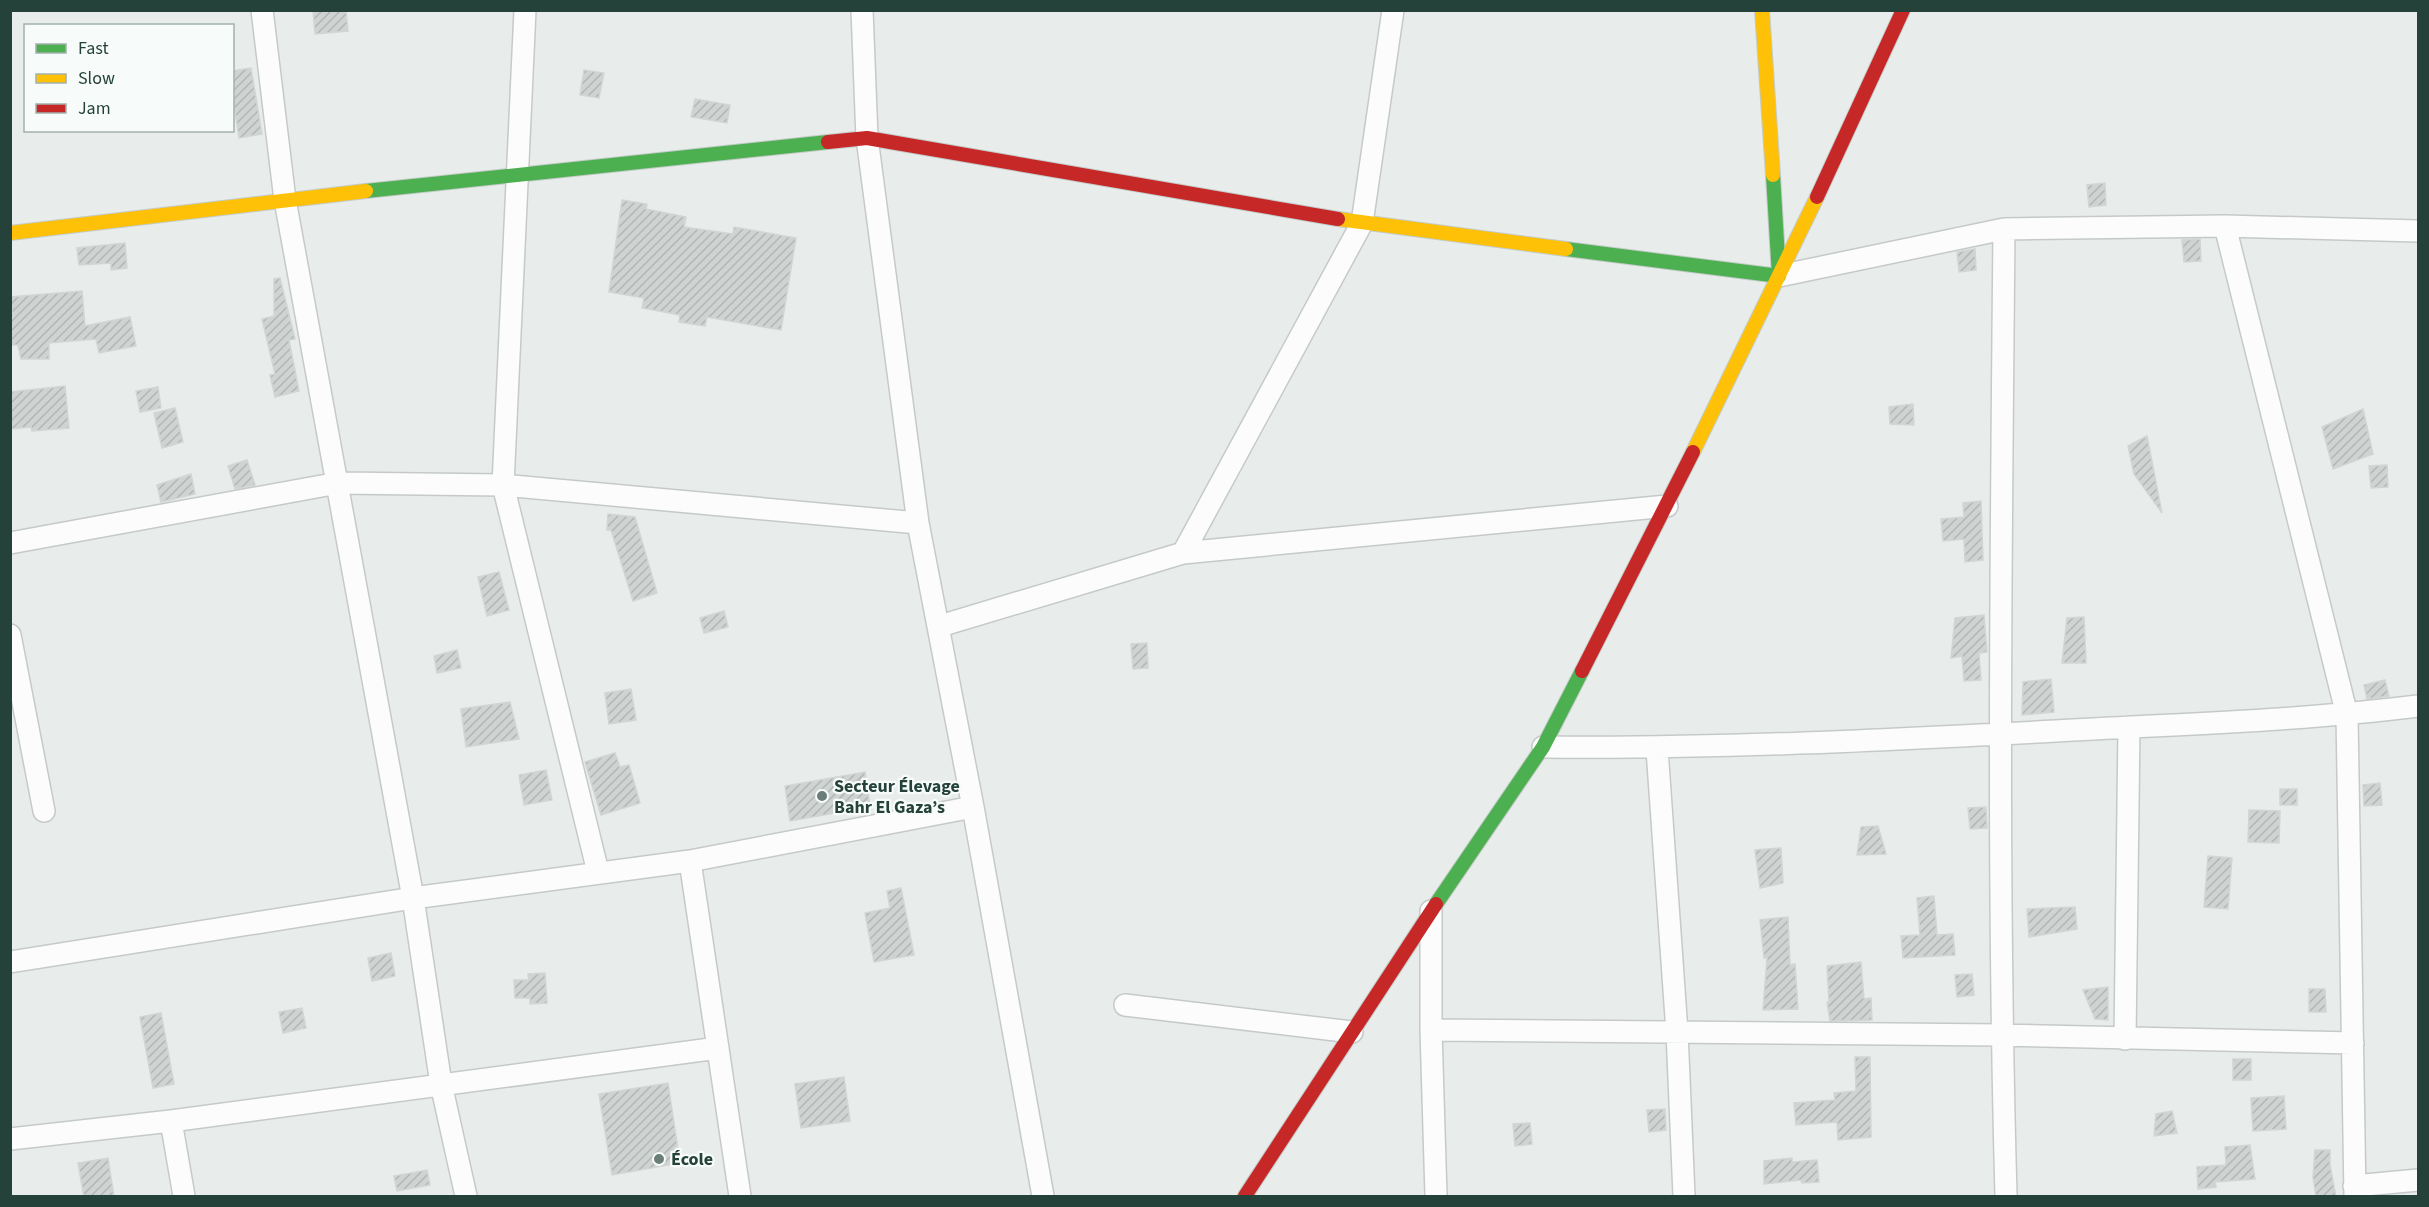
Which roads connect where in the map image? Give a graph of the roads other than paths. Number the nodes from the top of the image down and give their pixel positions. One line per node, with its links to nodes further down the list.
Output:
1 (262, 10): 9 (street)
2 (525, 10): 8 (street)
3 (862, 10): 7 (street)
4 (1393, 10): 10 (street)
5 (1762, 10): 15 (street)
6 (1903, 10): 15 (street)
7 (867, 138): 8 (street); 10 (street); 19 (street)
8 (519, 175): 9 (street); 17 (street)
9 (285, 200): 14 (street); 16 (street)
10 (1362, 223): 15 (street); 21 (street)
11 (2224, 226): 12 (street); 13 (street); 25 (street)
12 (2004, 229): 15 (street); 27 (street)
13 (2418, 231)
14 (10, 233)
15 (1779, 276): 18 (street)
16 (338, 483): 17 (street); 20 (street); 34 (street)
17 (503, 485): 19 (street); 33 (street)
18 (1667, 506): 21 (street); 28 (street)
19 (918, 523): 22 (street)
20 (10, 543)
21 (1183, 554): 22 (street)
22 (940, 626): 30 (street)
23 (10, 635): 31 (street)
24 (2418, 706): 25 (street)
25 (2347, 715): 26 (street); 43 (street)
26 (2129, 727): 27 (street); 42 (street)
27 (1999, 734): 29 (street); 41 (street)
28 (1543, 747): 29 (street); 35 (street)
29 (1657, 749): 40 (street)
30 (974, 807): 32 (street); 53 (street)
31 (44, 811)
32 (690, 861): 33 (street); 44 (street)
33 (598, 872): 34 (street)
34 (413, 898): 36 (street); 45 (street)
35 (1431, 911): 38 (street); 39 (street)
36 (10, 962)
37 (1125, 1005): 39 (street)
38 (1431, 1030): 40 (street); 55 (street)
39 (1352, 1032): 54 (street)
40 (1677, 1032): 41 (street); 56 (street)
41 (2002, 1035): 42 (street); 57 (street)
42 (2125, 1039): 43 (street)
43 (2353, 1043): 49 (street)
44 (718, 1048): 45 (street); 52 (street)
45 (441, 1084): 46 (street); 51 (street)
46 (171, 1121): 47 (street); 50 (street)
47 (10, 1139)
48 (2418, 1180): 49 (street)
49 (2355, 1191)
50 (184, 1197)
51 (466, 1197)
52 (740, 1197)
53 (1043, 1197)
54 (1245, 1197)
55 (1436, 1197)
56 (1684, 1197)
57 (2006, 1197)

